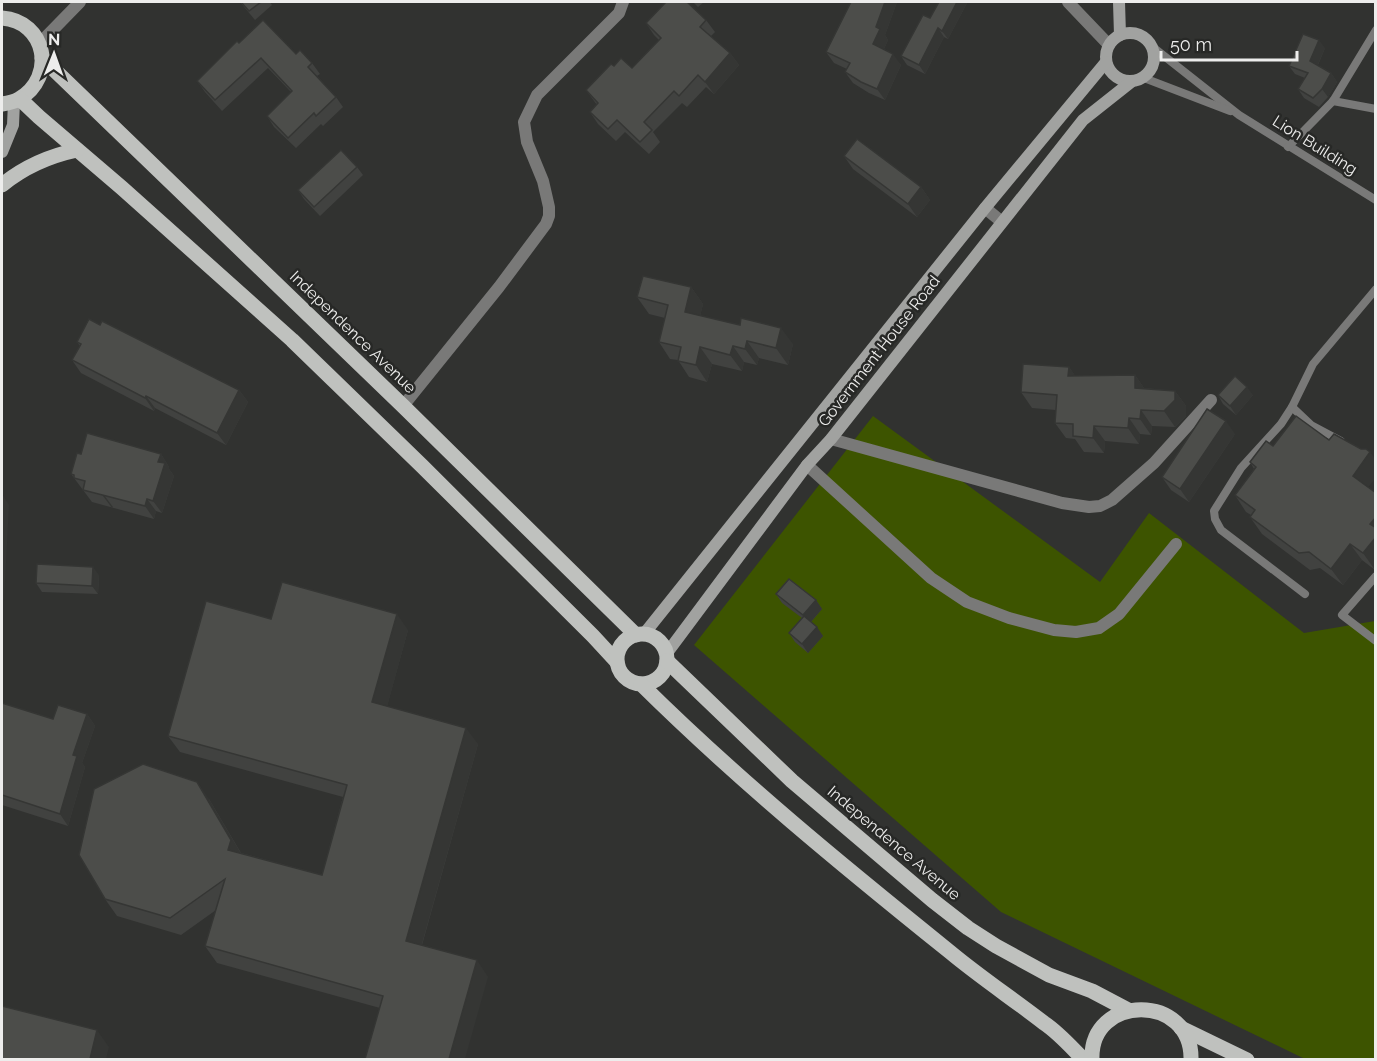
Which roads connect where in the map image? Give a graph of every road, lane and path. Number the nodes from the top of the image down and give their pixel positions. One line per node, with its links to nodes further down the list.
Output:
1 (80, 2): 10 (street)
2 (623, 2): 27 (street)
3 (1068, 2): 8 (street)
4 (1119, 2): 7 (street)
5 (2, 17): 10 (main road, Independence Avenue)
6 (1376, 30): 15 (lane)
7 (1119, 36): 8 (street); 9 (street)
8 (1109, 45): 11 (street)
9 (1154, 48): 12 (street); 17 (lane, Lion Building)
10 (41, 51): 14 (main road); 27 (main road, Independence Avenue)
11 (1106, 62): 13 (street); 23 (street, Government House Road)
12 (1144, 78): 13 (street); 17 (lane, Lion Building)
13 (1131, 82): 24 (street, Government House Road)
14 (12, 101): 19 (main road); 20 (street)
15 (1333, 101): 16 (lane); 18 (lane)
16 (1376, 110)
17 (1239, 115): 18 (lane, Lion Building)
18 (1288, 147): 22 (lane, Lion Building)
19 (77, 150): 21 (main road); 38 (main road)
20 (2, 152)
21 (2, 185)
22 (1376, 200)
23 (985, 208): 24 (street); 35 (street, Government House Road)
24 (1002, 222): 29 (street, Government House Road)
25 (1376, 289): 28 (lane)
26 (1211, 400): 29 (street)
27 (403, 405): 35 (main road, Independence Avenue)
28 (1292, 407): 30 (lane); 34 (lane)
29 (831, 439): 31 (street, Government House Road)
30 (1348, 445)
31 (807, 465): 32 (street); 37 (street, Government House Road)
32 (1176, 544)
33 (1376, 576): 36 (lane)
34 (1305, 594)
35 (640, 635): 37 (main road); 38 (main road)
36 (1376, 641)
37 (667, 657): 39 (main road); 40 (main road, Independence Avenue)
38 (617, 662): 39 (main road)
39 (641, 684): 42 (main road)
40 (1128, 1010): 41 (main road); 43 (main road)
41 (1181, 1028): 44 (main road); 45 (main road)
42 (1084, 1059)
43 (1092, 1059)
44 (1191, 1059)
45 (1247, 1059)

